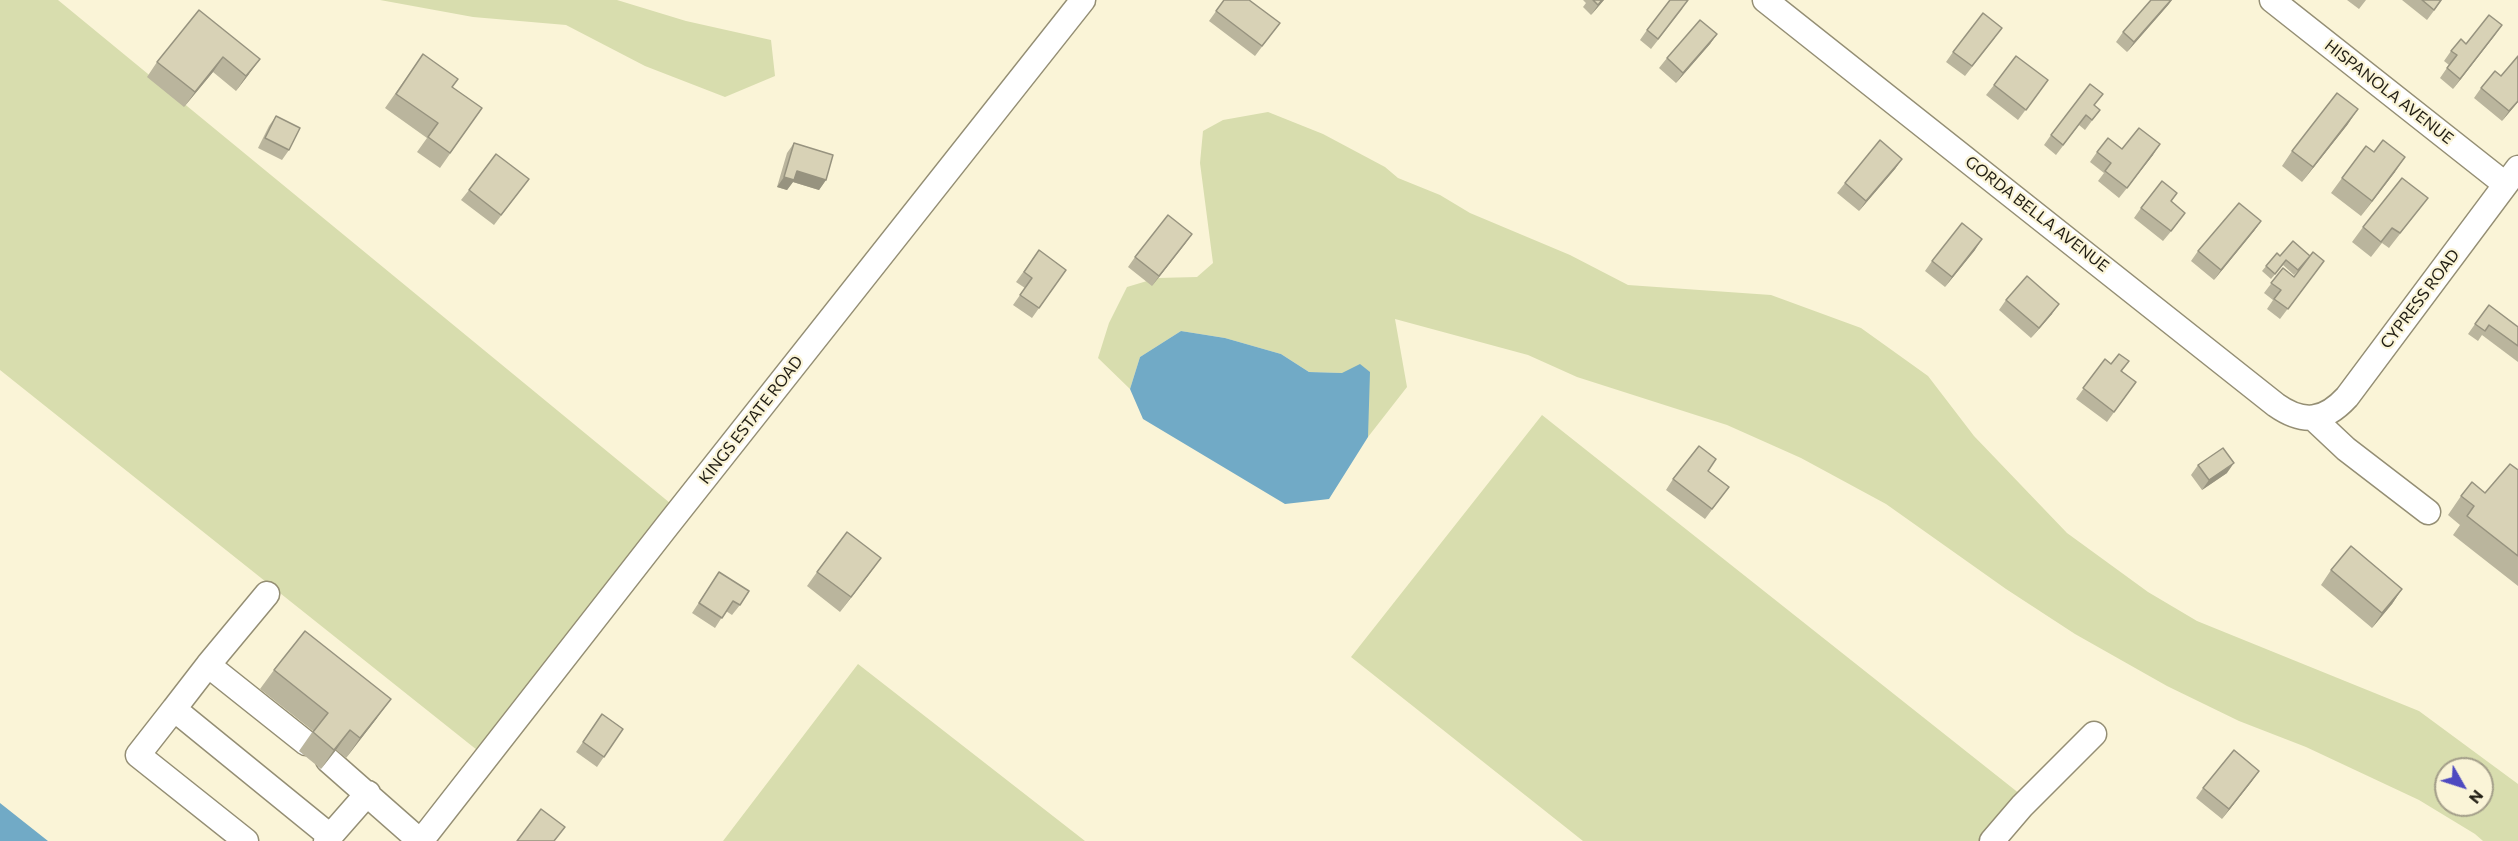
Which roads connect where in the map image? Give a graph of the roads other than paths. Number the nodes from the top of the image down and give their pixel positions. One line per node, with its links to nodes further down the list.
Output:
1 (1083, 0): 16 (street, KINGS ESTATE ROAD)
2 (1765, 0): 5 (street, GORDA BELLA AVENUE)
3 (2272, 0): 4 (street, HISPANOLA AVENUE)
4 (2511, 176): 5 (street, CYPRESS ROAD)
5 (2313, 418): 6 (street)
6 (2428, 512)
7 (267, 594): 8 (street)
8 (208, 665): 9 (street); 11 (street)
9 (174, 709): 14 (street); 15 (street)
10 (2094, 734): 17 (street)
11 (306, 742)
12 (328, 760): 13 (street)
13 (368, 793): 14 (street); 16 (street)
14 (328, 839)
15 (246, 841)
16 (420, 841)
17 (1992, 841)

